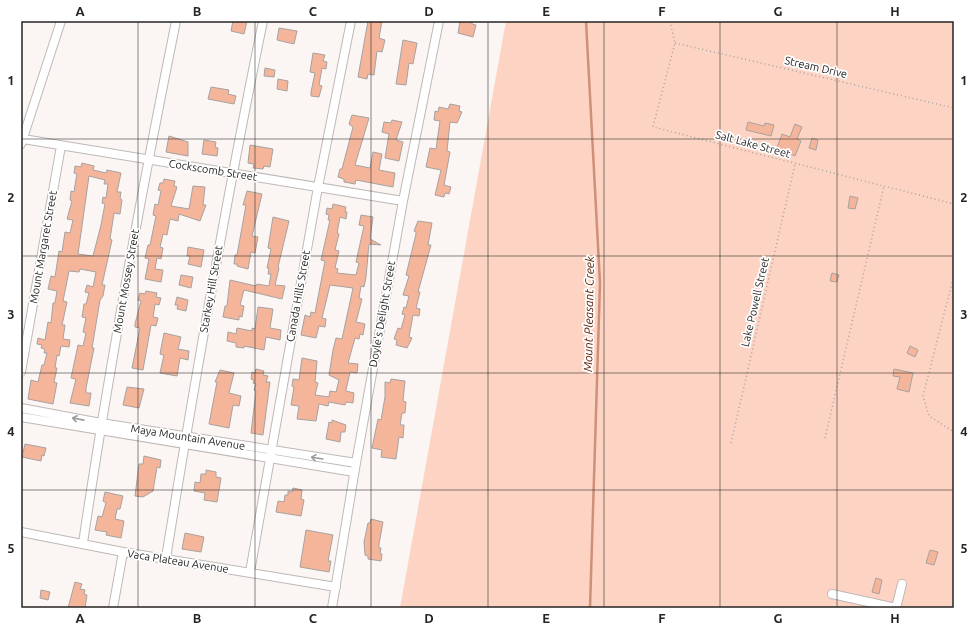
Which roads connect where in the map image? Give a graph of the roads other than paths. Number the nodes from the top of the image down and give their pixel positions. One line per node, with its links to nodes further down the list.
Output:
1 (61, 21): 6 (street)
2 (176, 21): 8 (street, Mount Mossey Street)
3 (263, 21): 9 (street, Starkey Hill Street)
4 (351, 21): 10 (street, Canada Hills Street)
5 (439, 21): 11 (street, Doyle's Delight Street)
6 (22, 141): 7 (street, Cockscomb Street)
7 (61, 146): 8 (street, Cockscomb Street); 12 (street, Mount Margaret Street)
8 (148, 160): 9 (street, Cockscomb Street); 15 (street, Mount Mossey Street)
9 (232, 174): 10 (street, Cockscomb Street); 16 (street, Starkey Hill Street)
10 (318, 186): 11 (street, Cockscomb Street); 17 (street, Canada Hills Street)
11 (403, 202): 18 (street, Doyle's Delight Street)
12 (21, 372)
13 (21, 408): 15 (street, Maya Mountain Avenue, one-way to 13)
14 (21, 417): 15 (street, Maya Mountain Avenue)
15 (100, 426): 16 (street, Maya Mountain Avenue); 21 (street, Mount Mossey Street)
16 (185, 440): 17 (street, Maya Mountain Avenue); 23 (street, Starkey Hill Street)
17 (270, 454): 18 (street, Maya Mountain Avenue, one-way to 17); 19 (street, Maya Mountain Avenue); 24 (street, Canada Hills Street)
18 (356, 464): 19 (street, Doyle's Delight Street)
19 (354, 472): 26 (street, Doyle's Delight Street)
20 (21, 532): 21 (street, Vaca Plateau Avenue)
21 (83, 543): 22 (street, Vaca Plateau Avenue)
22 (122, 552): 23 (street, Vaca Plateau Avenue); 28 (street)
23 (166, 558): 24 (street, Vaca Plateau Avenue)
24 (250, 572): 26 (street, Vaca Plateau Avenue)
25 (902, 584): 30 (street)
26 (336, 587): 29 (street, Doyle's Delight Street)
27 (832, 594): 30 (street)
28 (112, 608)
29 (332, 608)
30 (896, 608)

